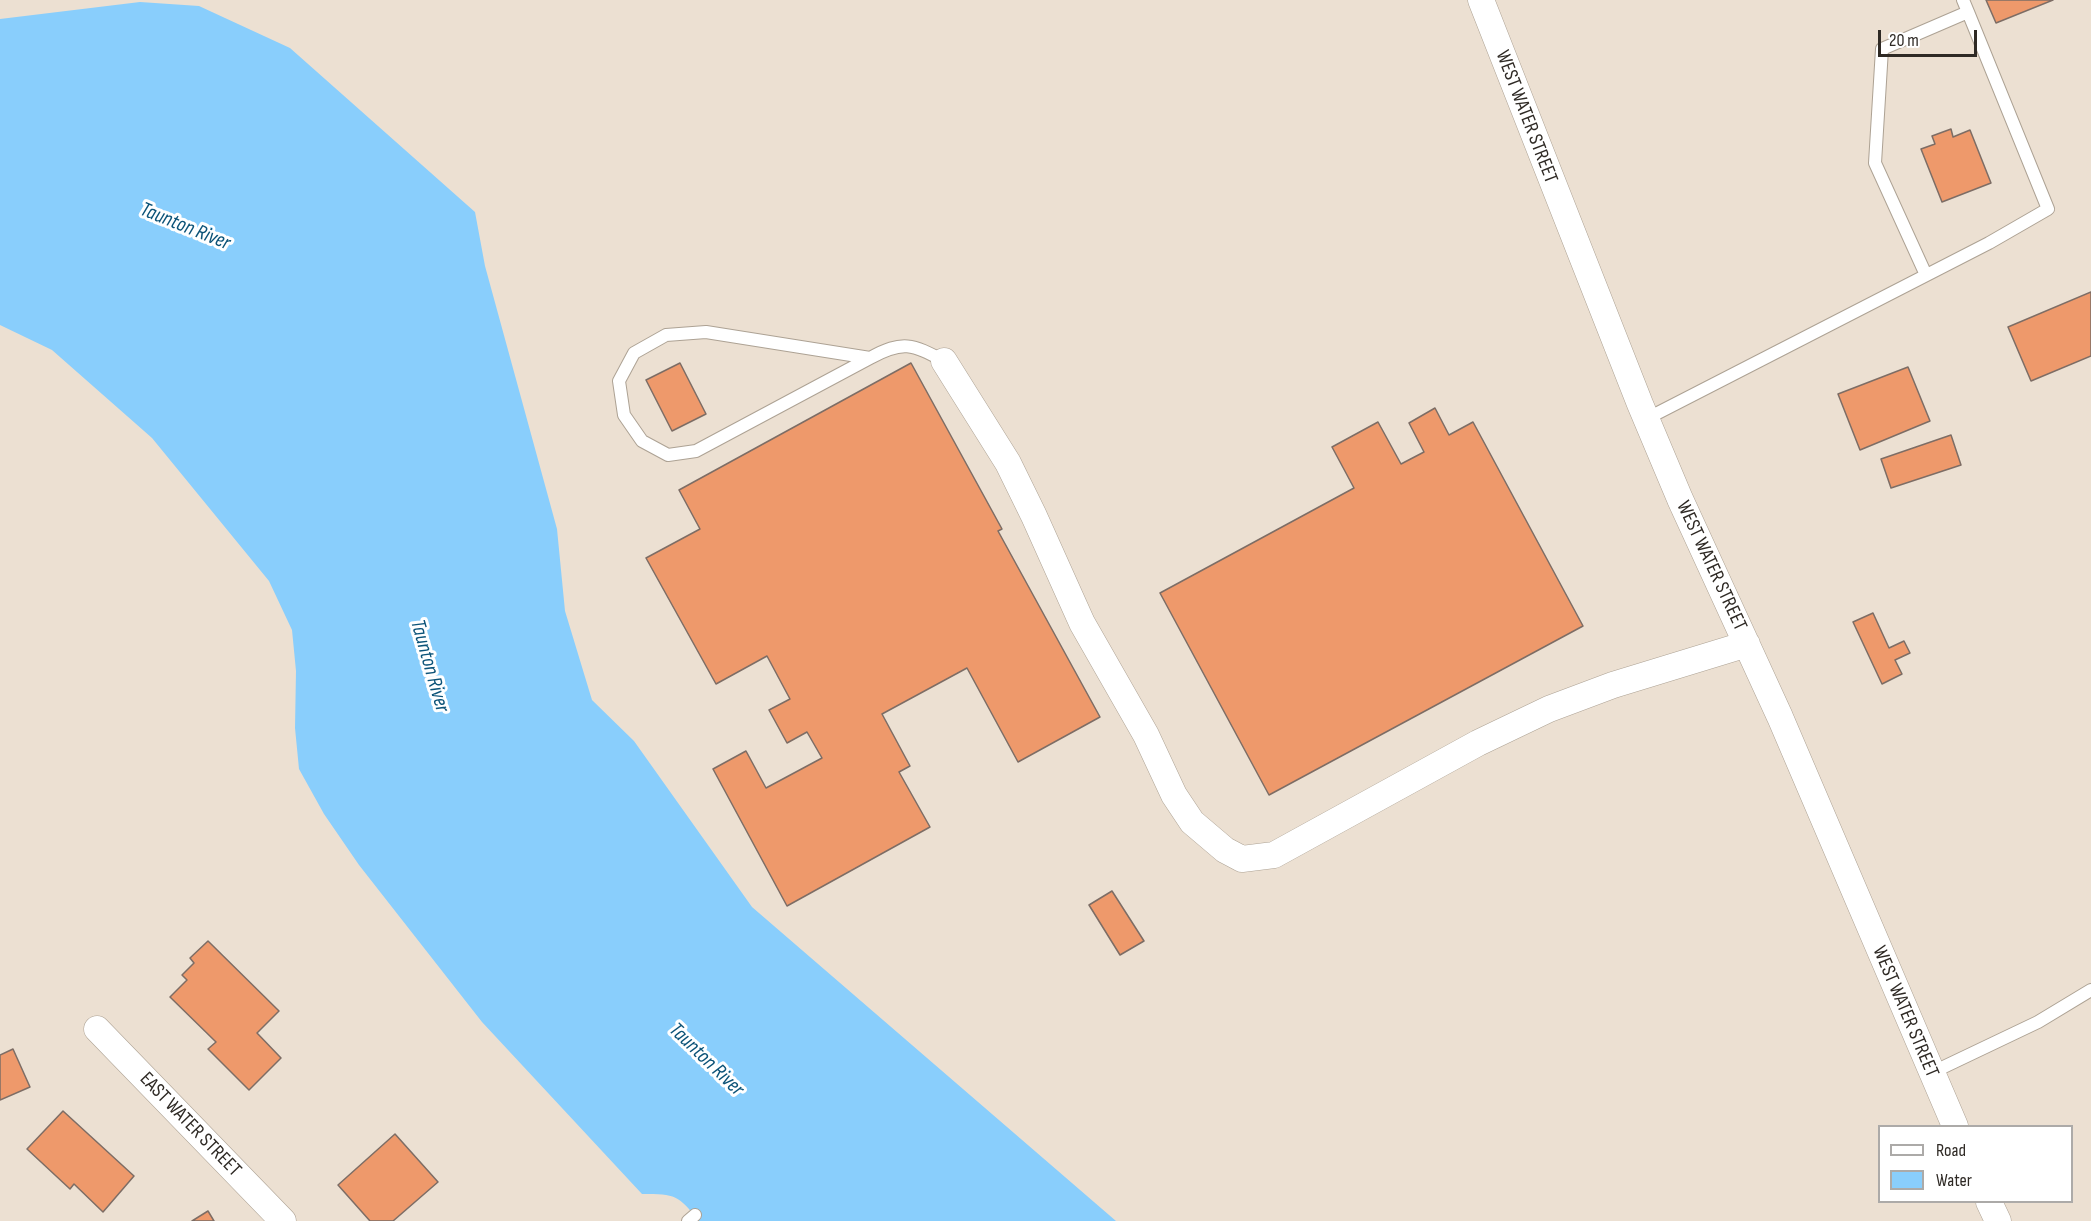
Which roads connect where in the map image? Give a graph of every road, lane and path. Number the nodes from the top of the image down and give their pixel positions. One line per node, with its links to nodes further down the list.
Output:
1 (1481, 0): 6 (street, WEST WATER STREET)
2 (1965, 6): 3 (lane); 3 (lane)
3 (1926, 275): 6 (lane)
4 (870, 358): 4 (lane); 5 (lane)
5 (944, 361): 7 (street)
6 (1646, 419): 7 (street, WEST WATER STREET)
7 (1747, 644): 10 (street, WEST WATER STREET)
8 (2091, 990): 10 (lane)
9 (97, 1029): 13 (street, EAST WATER STREET)
10 (1931, 1073): 11 (street, WEST WATER STREET)
11 (1955, 1125)
12 (1989, 1203): 14 (street)
13 (283, 1221)
14 (1998, 1221)

